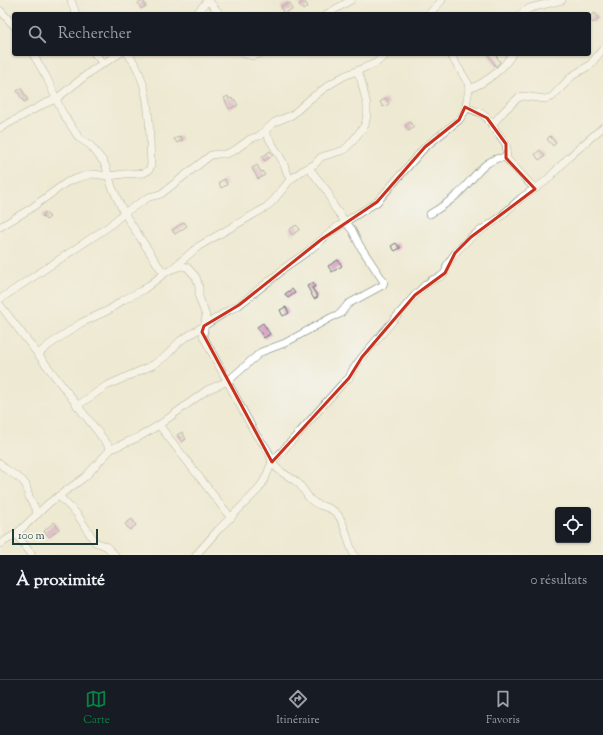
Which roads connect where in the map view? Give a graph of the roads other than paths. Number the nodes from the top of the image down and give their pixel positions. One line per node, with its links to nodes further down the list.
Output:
1 (70, 0): 7 (street)
2 (208, 0): 8 (street); 9 (street)
3 (351, 0): 10 (street)
4 (442, 0): 11 (street)
5 (562, 0): 12 (street)
6 (0, 10): 13 (street)
7 (75, 12)
8 (198, 12)
9 (218, 12)
10 (330, 12)
11 (431, 12)
12 (524, 12)
13 (12, 24)
14 (603, 49): 27 (street)
15 (34, 56): 25 (street)
16 (97, 56): 22 (street)
17 (115, 56): 22 (street)
18 (129, 56): 33 (street)
19 (385, 56): 23 (street)
20 (451, 56): 24 (street)
21 (511, 56): 24 (street)
22 (102, 63): 25 (street)
23 (357, 71): 30 (street); 32 (street)
24 (469, 89): 26 (street)
25 (56, 100): 29 (street); 33 (street)
26 (465, 107): 27 (street); 38 (street)
27 (492, 126): 31 (street)
28 (603, 127): 35 (street)
29 (0, 128)
30 (265, 132): 34 (street); 36 (street)
31 (506, 158): 35 (street); 37 (street)
32 (309, 168): 34 (street); 38 (street)
33 (109, 176): 36 (street); 39 (street)
34 (290, 180): 40 (street)
35 (535, 189): 50 (street)
36 (124, 213): 41 (street); 42 (street)
37 (430, 214)
38 (345, 222): 44 (street); 46 (street)
39 (0, 227)
40 (172, 269): 41 (street); 44 (street)
41 (164, 273): 45 (street)
42 (0, 299)
43 (0, 305): 45 (street)
44 (204, 326): 46 (street); 47 (street)
45 (38, 354): 47 (street)
46 (228, 381): 48 (street); 50 (street)
47 (77, 406): 49 (street)
48 (159, 426): 49 (street); 54 (street)
49 (111, 449): 52 (street)
50 (272, 462): 54 (street); 60 (street)
51 (0, 463): 53 (street)
52 (59, 496): 53 (street); 58 (street)
53 (38, 514): 55 (street)
54 (231, 518): 59 (street)
55 (16, 534): 56 (street); 57 (street)
56 (0, 544)
57 (32, 555)
58 (115, 555)
59 (196, 555)
60 (354, 555)

